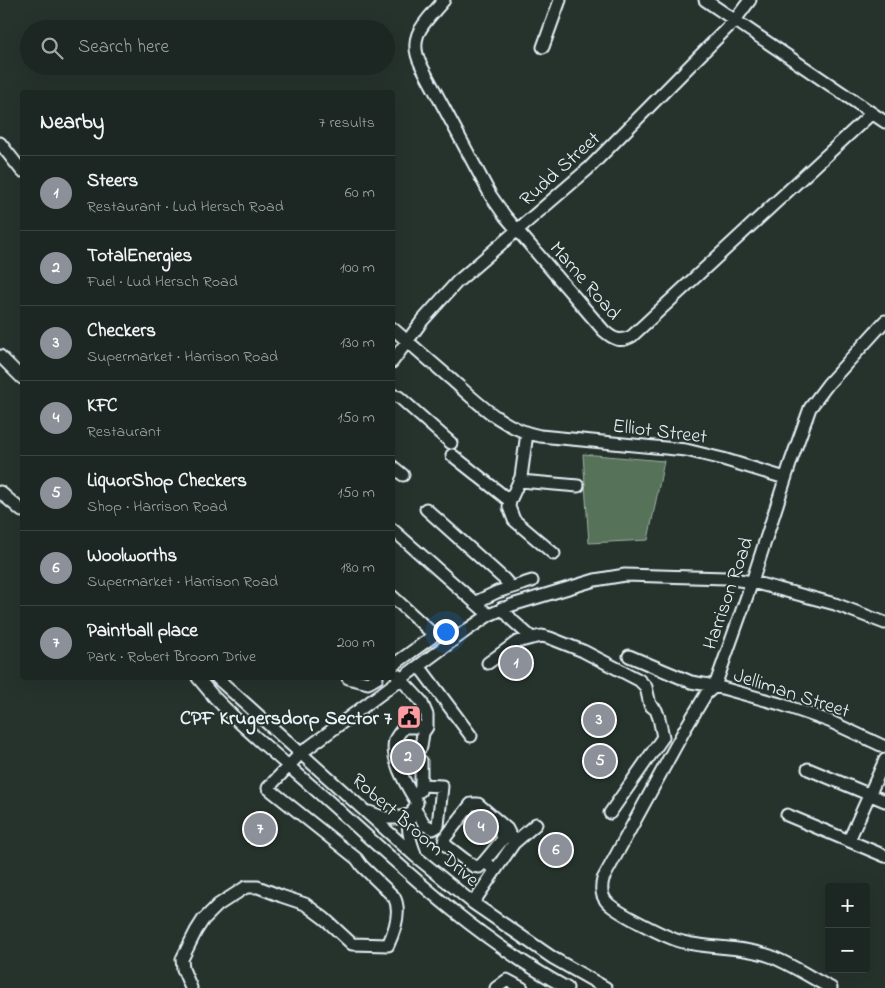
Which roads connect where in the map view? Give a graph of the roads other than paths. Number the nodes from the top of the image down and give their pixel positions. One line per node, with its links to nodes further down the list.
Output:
1 (444, 0): 11 (street, Marne Road)
2 (560, 0): 6 (street)
3 (705, 0): 5 (street)
4 (750, 0): 5 (street, Rudd Street)
5 (735, 20): 7 (street); 11 (street, Rudd Street)
6 (543, 47)
7 (872, 113): 8 (street); 11 (street, Marne Road)
8 (885, 122)
9 (0, 143): 10 (street)
10 (20, 168)
11 (517, 230): 14 (street, Rudd Street)
12 (885, 320): 24 (street, Harrison Road)
13 (395, 331): 14 (street, Elliot Street)
14 (407, 341): 16 (street, Rudd Street); 19 (street, Elliot Street)
15 (0, 356): 17 (street)
16 (395, 358)
17 (20, 376)
18 (395, 396): 20 (street)
19 (527, 433): 24 (street, Elliot Street); 25 (street)
20 (451, 442)
21 (452, 455): 28 (street)
22 (395, 469): 23 (street)
23 (402, 475)
24 (785, 478): 34 (street, Harrison Road)
25 (520, 480): 26 (street); 28 (street)
26 (578, 486)
27 (0, 492): 29 (street)
28 (510, 501): 32 (street)
29 (20, 509)
30 (426, 509): 35 (street)
31 (395, 532): 37 (street)
32 (554, 554)
33 (532, 582): 35 (street)
34 (752, 582): 38 (street); 40 (street); 53 (street, Harrison Road)
35 (511, 587): 37 (street)
36 (395, 599): 45 (street)
37 (476, 602): 39 (street)
38 (502, 608): 39 (street); 41 (street)
39 (489, 615): 42 (street)
40 (885, 623)
41 (532, 638): 44 (street); 69 (street)
42 (450, 642): 46 (street); 54 (street)
43 (629, 656): 53 (street, Jelliman Street)
44 (488, 663)
45 (395, 666)
46 (417, 668): 48 (street); 54 (street)
47 (395, 671): 48 (street)
48 (402, 679): 55 (street); 59 (street)
49 (200, 680): 62 (street, Robert Broom Drive)
50 (219, 680): 59 (street, Robert Broom Drive)
51 (356, 680): 52 (street)
52 (373, 680)
53 (715, 686): 58 (street, Jelliman Street); 85 (street, Harrison Road)
54 (449, 707): 56 (street)
55 (427, 727): 57 (street); 67 (street)
56 (471, 736)
57 (421, 747)
58 (885, 747)
59 (301, 753): 62 (street); 68 (street, Robert Broom Drive)
60 (885, 760): 65 (street)
61 (421, 761): 64 (street)
62 (288, 765): 80 (street); 83 (street, Robert Broom Drive)
63 (808, 769): 65 (street)
64 (421, 785): 67 (street); 67 (street)
65 (870, 794): 66 (street); 73 (street)
66 (885, 801)
67 (414, 808): 68 (street); 75 (street)
68 (364, 811): 75 (street, Robert Broom Drive)
69 (610, 812)
70 (786, 815): 73 (street)
71 (536, 824): 74 (street)
72 (498, 830): 77 (street)
73 (849, 840): 76 (street)
74 (514, 843): 77 (street); 78 (street)
75 (415, 856): 79 (street, Robert Broom Drive)
76 (885, 856)
77 (479, 864): 78 (street)
78 (495, 869): 79 (street)
79 (473, 903): 84 (street, Robert Broom Drive)
80 (191, 988)
81 (496, 988): 82 (street)
82 (522, 988)
83 (567, 988)
84 (606, 988)
85 (831, 988)

